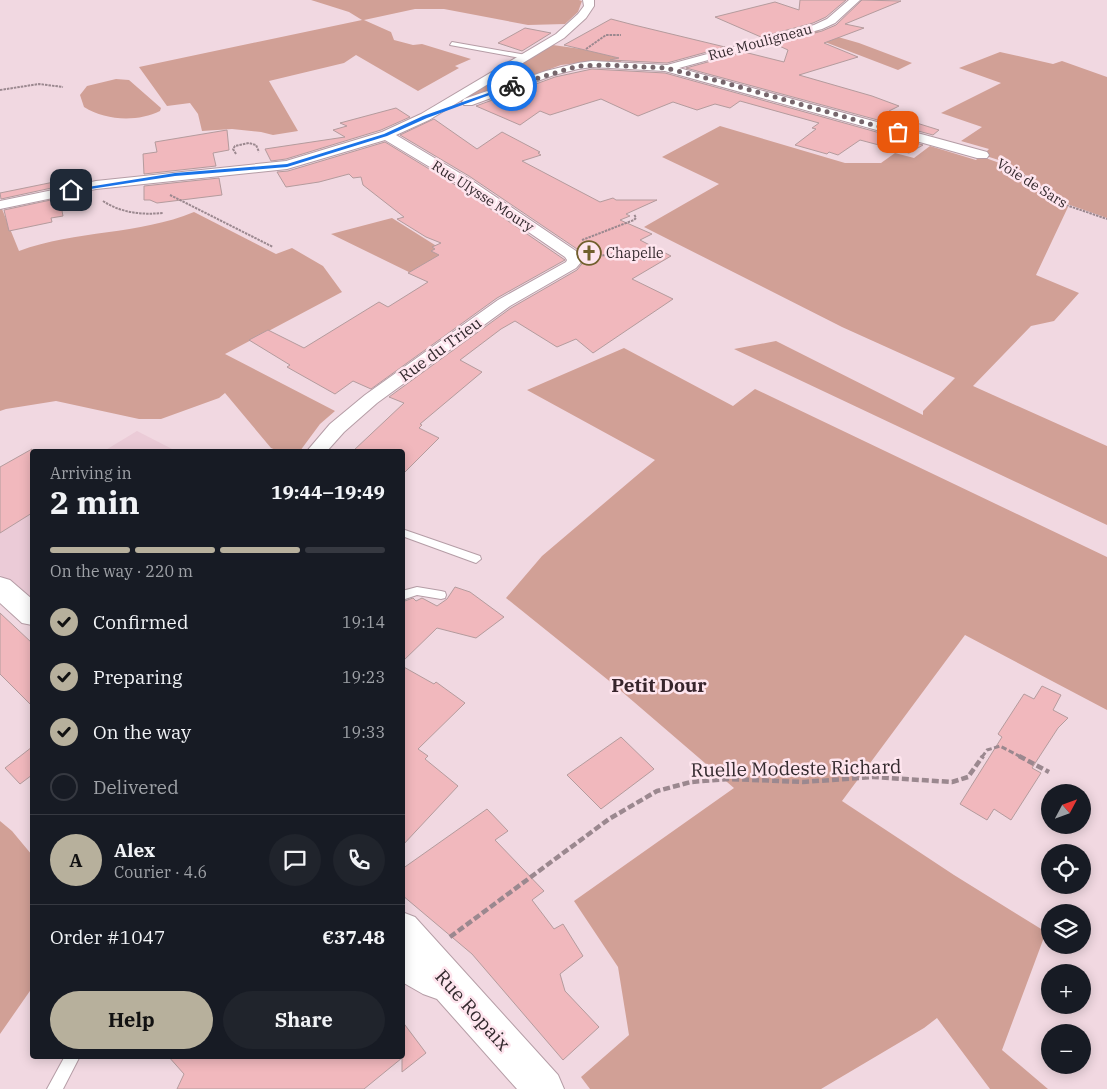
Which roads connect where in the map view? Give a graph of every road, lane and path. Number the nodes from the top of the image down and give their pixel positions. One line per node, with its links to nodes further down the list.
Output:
1 (588, 0): 4 (street)
2 (855, 0): 5 (street, Rue Mouligneau)
3 (452, 44): 4 (lane)
4 (526, 57): 8 (street)
5 (666, 68): 8 (street, Rue Mouligneau); 10 (street, Voie de Sars)
6 (63, 87): 7 (path)
7 (0, 90)
8 (425, 117): 9 (street)
9 (386, 135): 11 (street); 18 (street, Rue Ulysse Moury)
10 (982, 156): 16 (path, Voie de Sars)
11 (164, 176): 12 (street); 17 (path)
12 (96, 185): 13 (street); 14 (path)
13 (0, 205)
14 (163, 213)
15 (634, 214): 18 (path)
16 (1107, 219)
17 (272, 247)
18 (563, 248): 20 (street, Rue Ulysse Moury)
19 (645, 260): 20 (path)
20 (574, 261): 21 (street, Rue du Trieu)
21 (319, 449)
22 (405, 533): 23 (lane)
23 (476, 559)
24 (0, 587): 27 (street)
25 (405, 594): 26 (lane)
26 (441, 595)
27 (30, 613)
28 (1049, 772): 30 (path, Ruelle Modeste Richard)
29 (405, 936): 30 (street, Rue Ropaix)
30 (415, 960): 33 (street, Rue Ropaix)
31 (71, 1059): 32 (lane)
32 (56, 1089)
33 (544, 1089)

